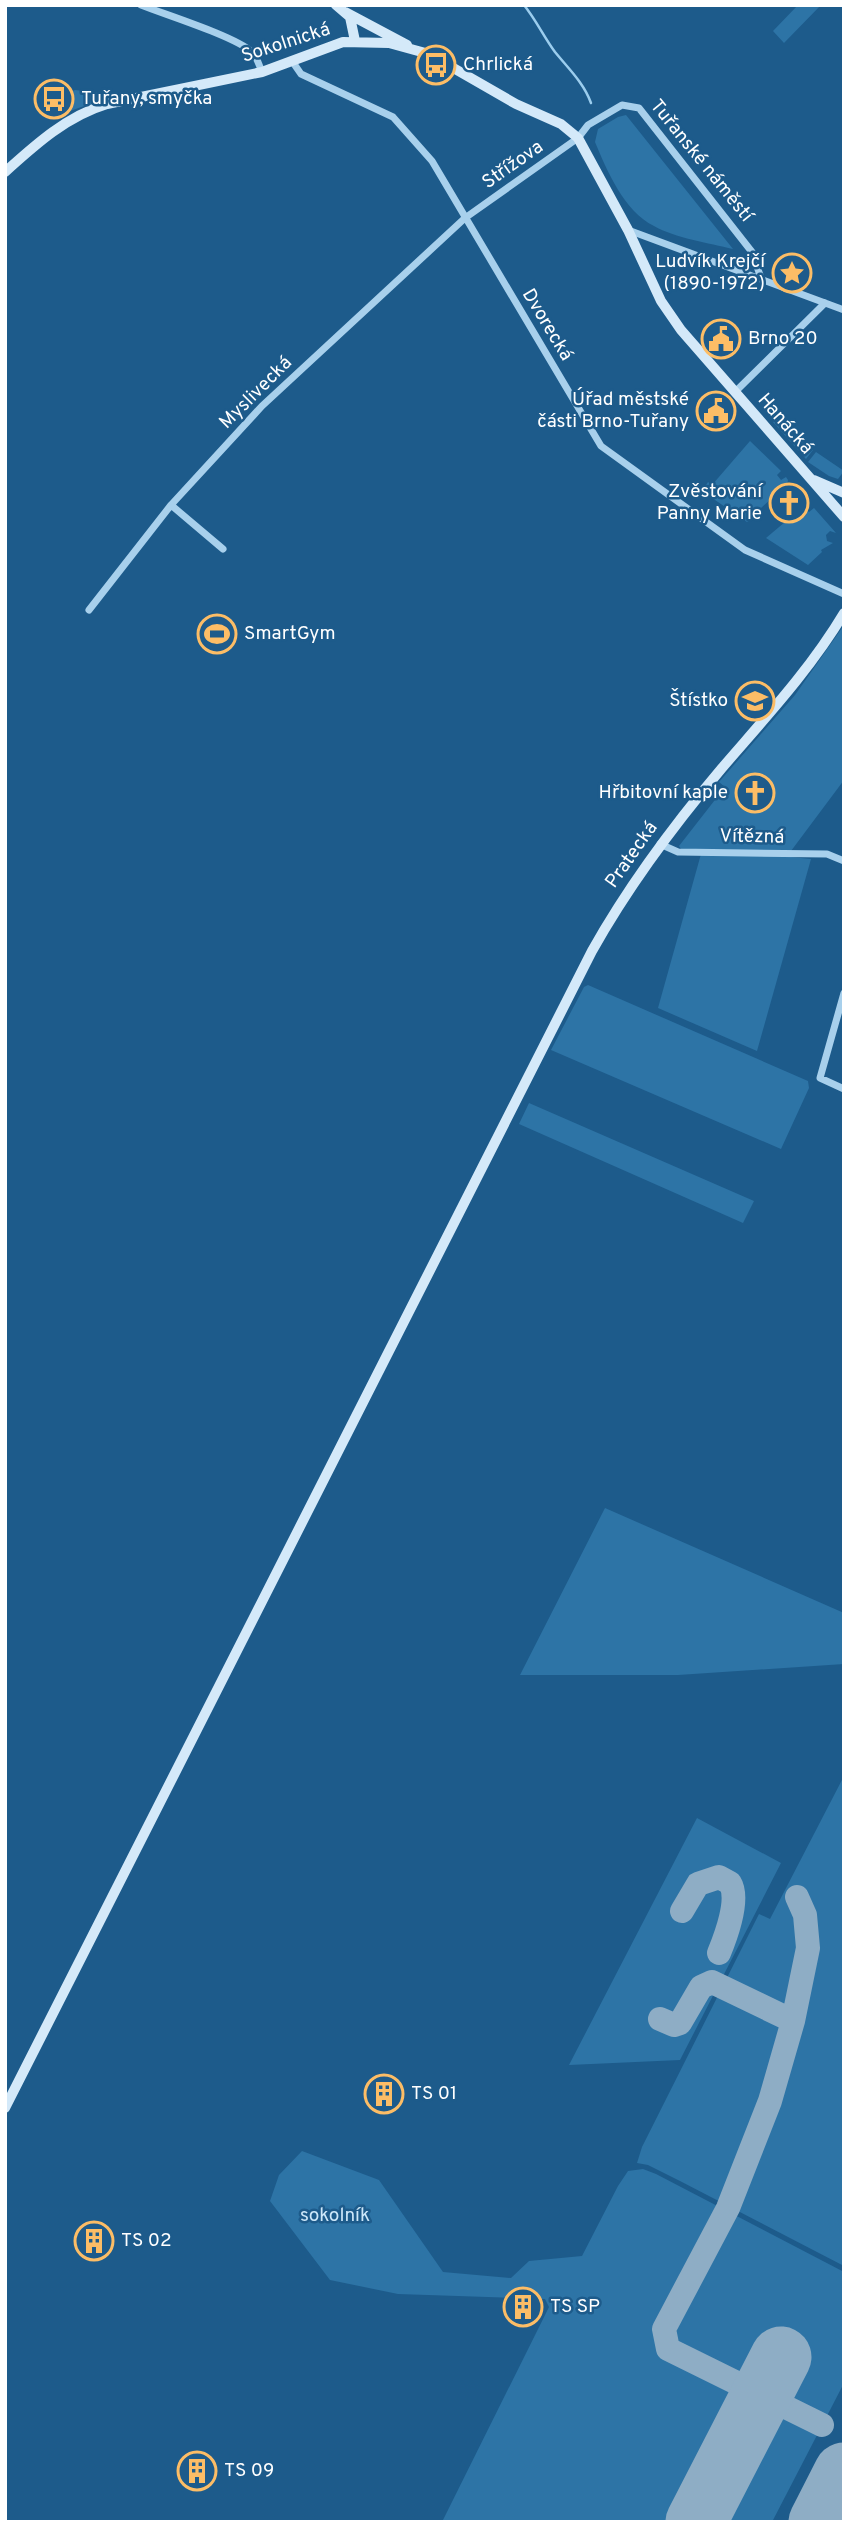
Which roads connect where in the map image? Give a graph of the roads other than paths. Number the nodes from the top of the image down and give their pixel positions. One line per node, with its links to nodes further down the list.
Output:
1 (141, 5): 6 (street)
2 (340, 8): 3 (main road); 4 (main road)
3 (355, 41): 4 (main road, Sokolnická); 5 (main road, Sokolnická)
4 (414, 49): 7 (main road, Sokolnická)
5 (292, 61): 6 (main road, Sokolnická); 9 (street, Dvorecká)
6 (262, 72): 8 (main road, Sokolnická)
7 (578, 138): 9 (street, Střížova); 10 (main road); 11 (street, Tuřanské náměstí)
8 (5, 172)
9 (465, 218): 17 (street, Myslivecká); 20 (street, Dvorecká)
10 (628, 230): 11 (street); 14 (main road)
11 (761, 278): 12 (street)
12 (825, 303): 13 (street); 14 (street)
13 (844, 310)
14 (735, 392): 15 (main road, Hanácká)
15 (809, 478): 16 (main road, Hanácká); 18 (main road, Hanácká)
16 (844, 493)
17 (172, 505): 19 (street); 21 (street, Myslivecká)
18 (844, 517)
19 (223, 549)
20 (844, 594)
21 (89, 610)
22 (844, 612): 23 (main road, Pratecká)
23 (660, 844): 24 (street, Vítězná); 27 (main road, Pratecká)
24 (844, 861)
25 (844, 993): 26 (street)
26 (844, 1089)
27 (5, 2108)

